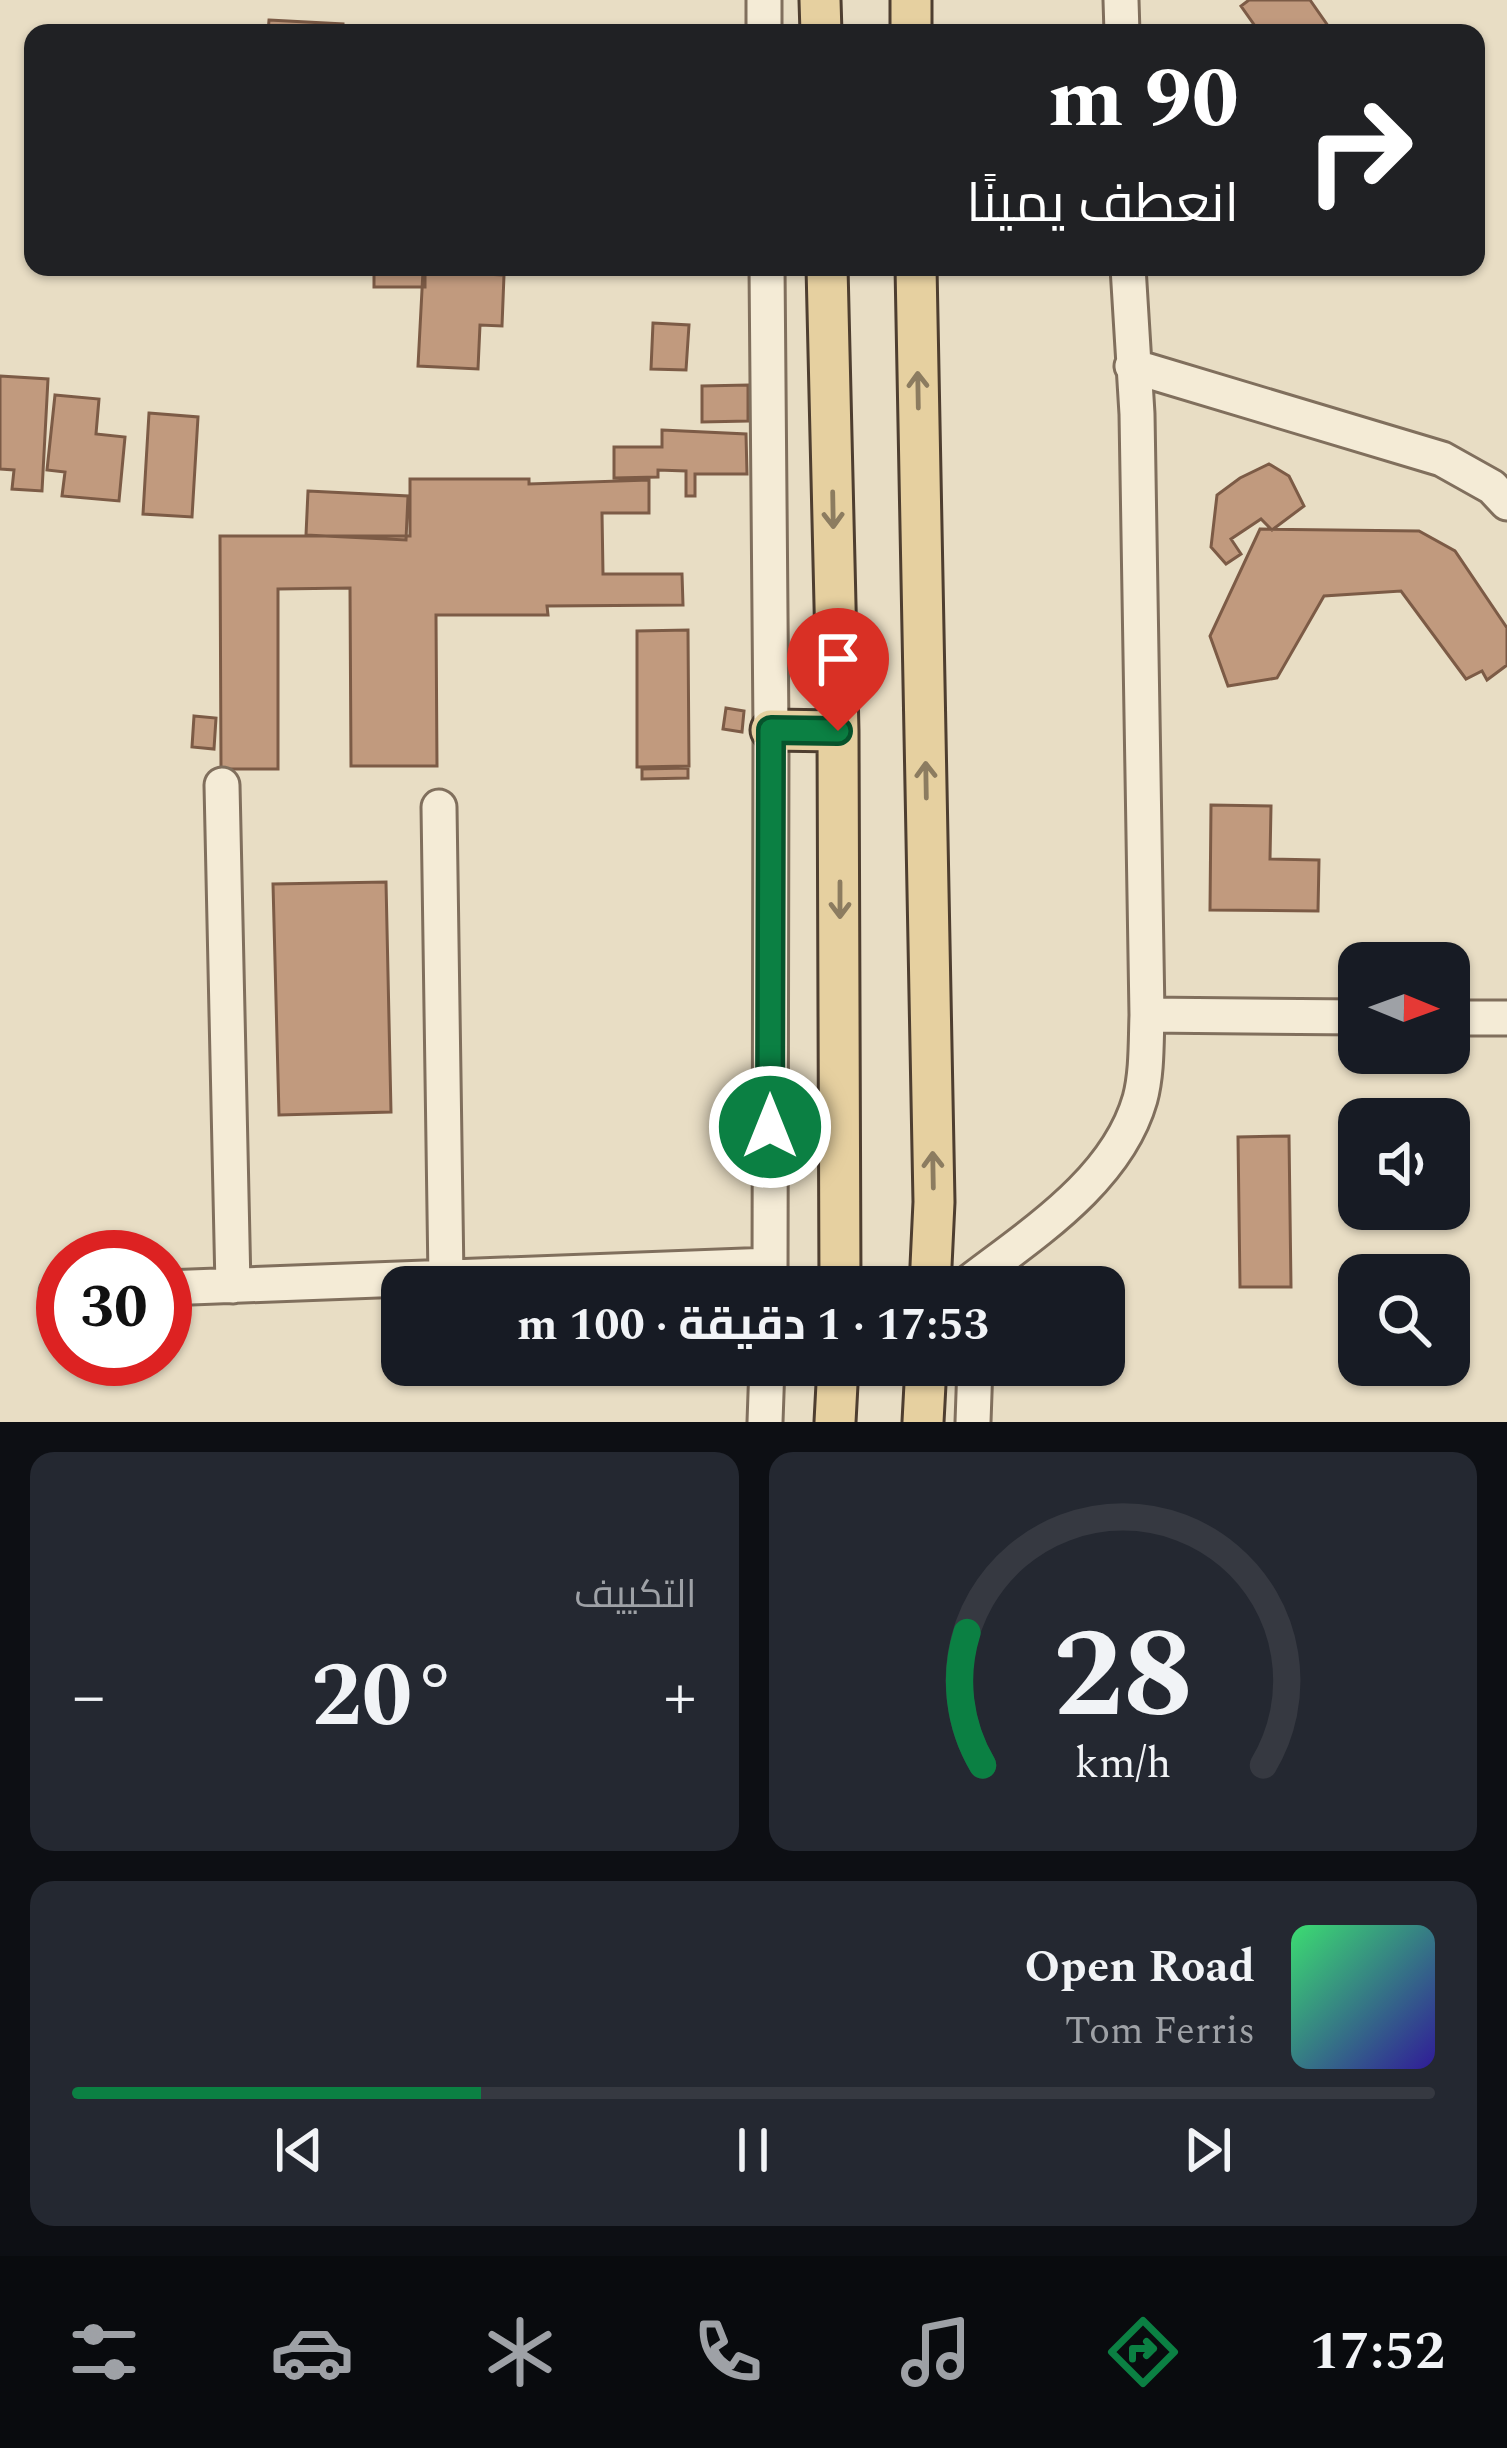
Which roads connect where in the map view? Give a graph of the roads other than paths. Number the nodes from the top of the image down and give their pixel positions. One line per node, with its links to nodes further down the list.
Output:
1 (767, 276): 7 (street)
2 (826, 276): 8 (main road, one-way to 8)
3 (916, 276): 18 (main road, one-way to 3)
4 (1128, 276): 5 (street)
5 (1132, 366): 6 (street); 11 (street)
6 (1507, 503)
7 (771, 730): 8 (main road); 16 (street)
8 (838, 731): 17 (main road, one-way to 17)
9 (222, 785): 21 (street)
10 (439, 807): 15 (street)
11 (1147, 1015): 12 (street); 19 (street)
12 (1338, 1017)
13 (1470, 1018): 14 (street)
14 (1507, 1018)
15 (446, 1266)
16 (770, 1266)
17 (840, 1266)
18 (931, 1266)
19 (992, 1266)
20 (381, 1280): 21 (street)
21 (233, 1286): 22 (street)
22 (192, 1287)
23 (766, 1386): 27 (street)
24 (837, 1386): 28 (main road)
25 (925, 1386): 29 (main road)
26 (974, 1386): 30 (street)
27 (765, 1422)
28 (835, 1422)
29 (923, 1422)
30 (973, 1422)

